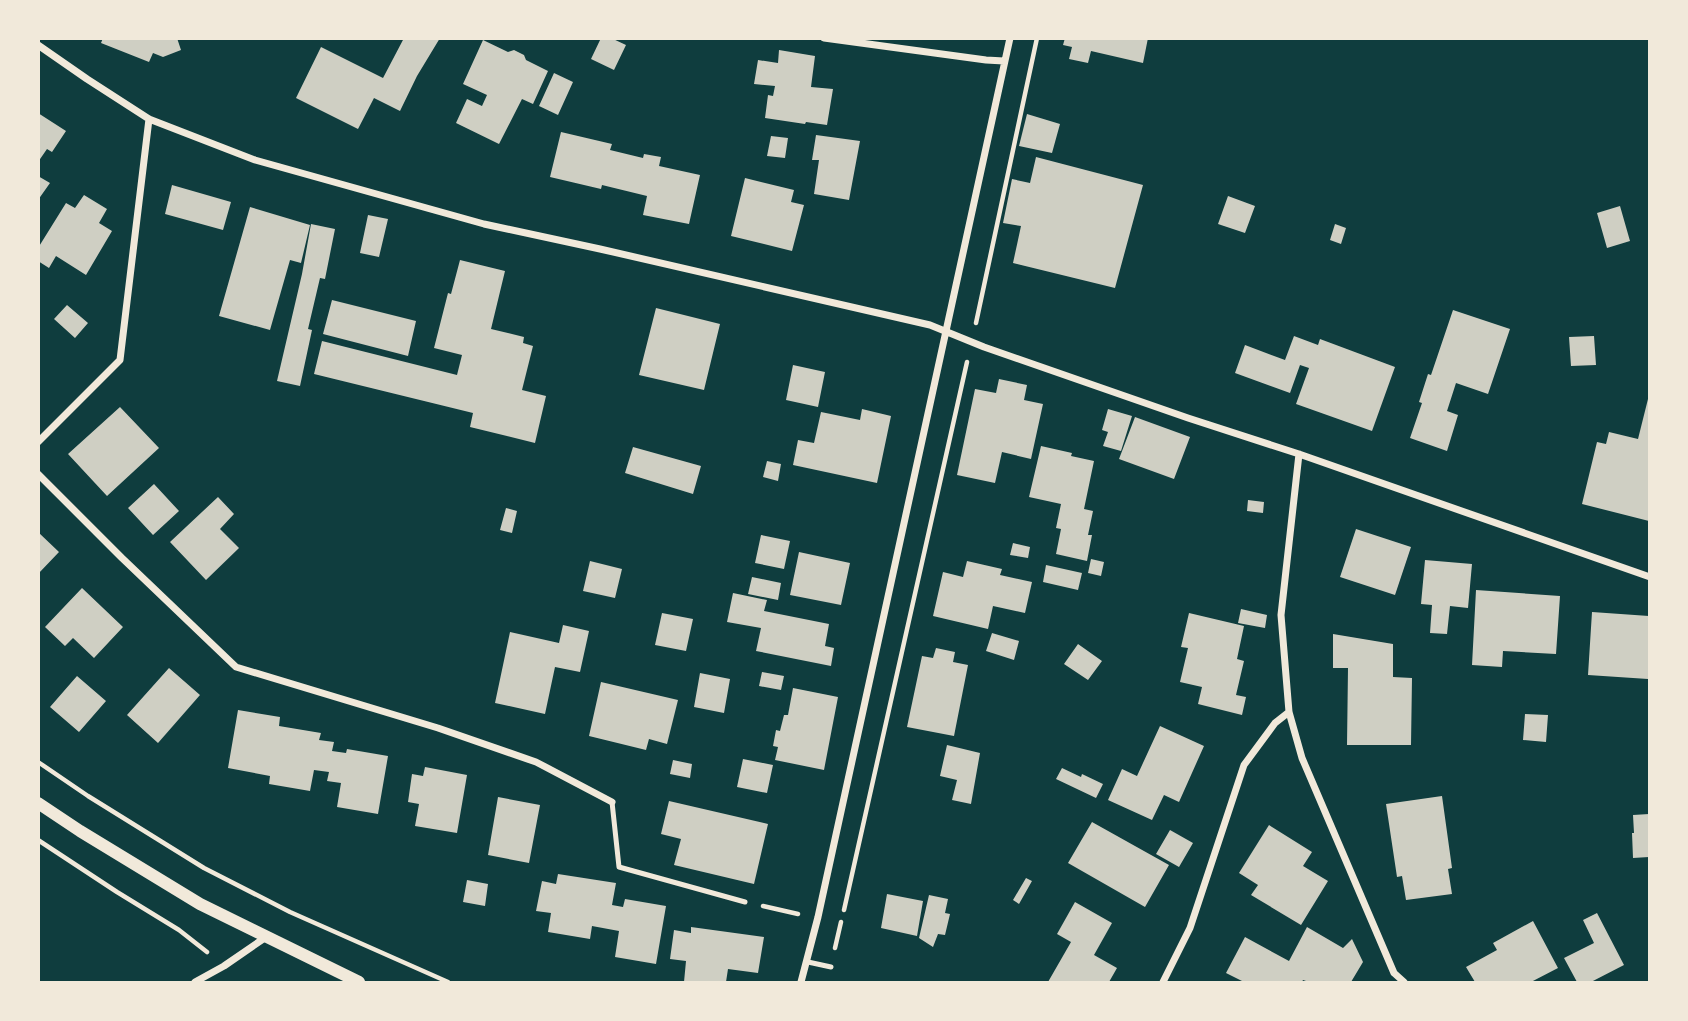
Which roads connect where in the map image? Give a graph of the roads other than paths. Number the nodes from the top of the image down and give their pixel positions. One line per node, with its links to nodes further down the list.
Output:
1 (824, 38): 4 (street)
2 (1010, 38): 4 (street)
3 (38, 45): 5 (street)
4 (1004, 61): 6 (street)
5 (149, 119): 6 (street); 7 (street)
6 (946, 331): 8 (street); 16 (street)
7 (38, 442)
8 (1299, 454): 10 (street); 11 (street)
9 (38, 474): 12 (street)
10 (1650, 577)
11 (1289, 712): 21 (street); 22 (street)
12 (612, 802): 14 (lane)
13 (38, 803): 15 (street)
14 (745, 902)
15 (266, 937): 18 (street); 19 (street)
16 (808, 962): 17 (lane); 20 (street)
17 (831, 967)
18 (195, 982)
19 (359, 982)
20 (802, 982)
21 (1163, 982)
22 (1404, 982)

